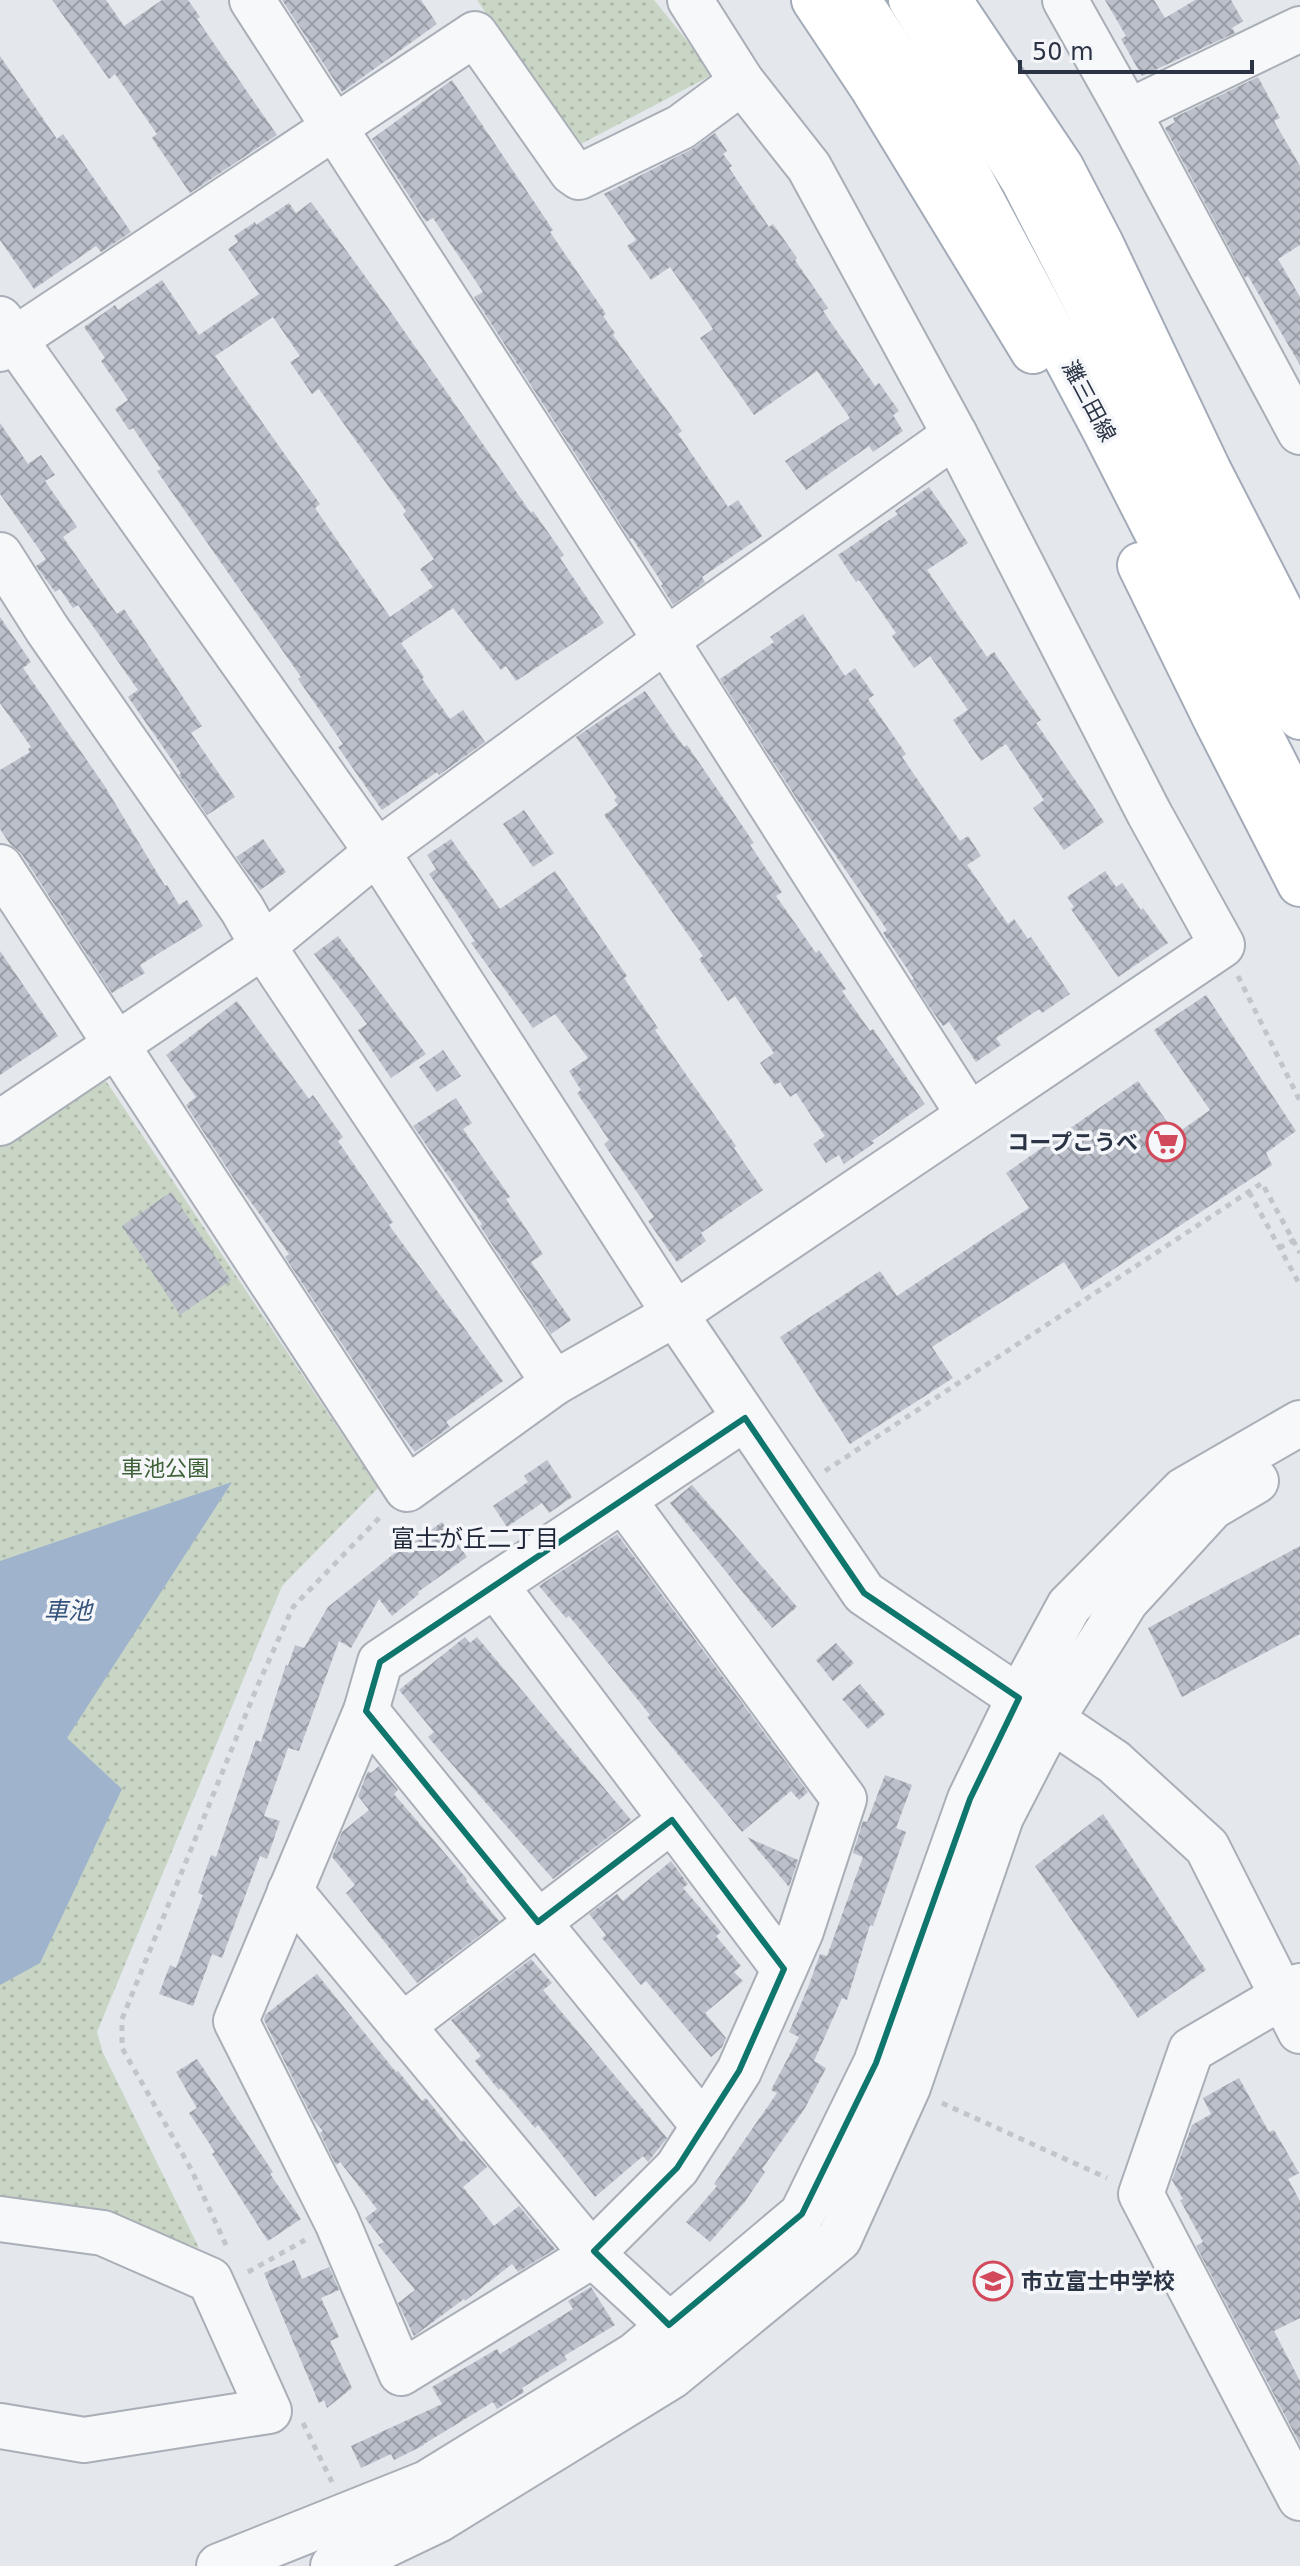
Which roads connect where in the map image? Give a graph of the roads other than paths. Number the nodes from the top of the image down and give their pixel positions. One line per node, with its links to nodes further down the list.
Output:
1 (252, 0): 11 (street)
2 (690, 0): 9 (street)
3 (814, 0): 15 (main road)
4 (856, 0): 12 (main road, 灘三田線)
5 (911, 0): 13 (main road, 灘三田線)
6 (949, 0): 18 (main road)
7 (1065, 0): 10 (street)
8 (1291, 29): 10 (street)
9 (742, 82): 11 (street); 17 (street)
10 (1128, 112): 16 (street)
11 (335, 128): 14 (street); 20 (street)
12 (952, 144): 15 (main road); 23 (main road, 灘三田線)
13 (1023, 180): 18 (main road); 22 (main road, 灘三田線)
14 (4, 336): 24 (street)
15 (1047, 374): 26 (main road)
16 (1300, 432)
17 (955, 435): 20 (street); 29 (street)
18 (1209, 471): 21 (main road)
19 (0, 555): 27 (street)
20 (666, 640): 24 (street); 29 (street)
21 (1300, 648)
22 (1300, 717)
23 (1300, 813)
24 (377, 852): 27 (street); 31 (street)
25 (0, 867): 28 (street)
26 (1300, 884)
27 (263, 946): 28 (street); 32 (street)
28 (116, 1045): 30 (street); 32 (street)
29 (969, 1115): 31 (street)
30 (0, 1123)
31 (675, 1314): 32 (street); 33 (street)
32 (554, 1383)
33 (745, 1418): 36 (street); 38 (street)
34 (1300, 1423): 38 (street)
35 (1300, 1456): 38 (street)
36 (624, 1501): 37 (street); 43 (street)
37 (495, 1585): 39 (street); 40 (street)
38 (1035, 1709): 44 (street); 49 (street); 53 (street)
39 (366, 1711): 41 (street); 42 (street)
40 (672, 1820): 42 (street); 43 (street)
41 (290, 1891): 45 (street); 48 (street)
42 (538, 1922): 45 (street); 46 (street)
43 (784, 1969): 46 (street)
44 (1294, 2004): 51 (street)
45 (402, 2026): 48 (street)
46 (704, 2126): 48 (street)
47 (0, 2219): 50 (street)
48 (593, 2255): 49 (street)
49 (669, 2325): 52 (street)
50 (0, 2426)
51 (1300, 2498)
52 (219, 2566)
53 (333, 2566)

